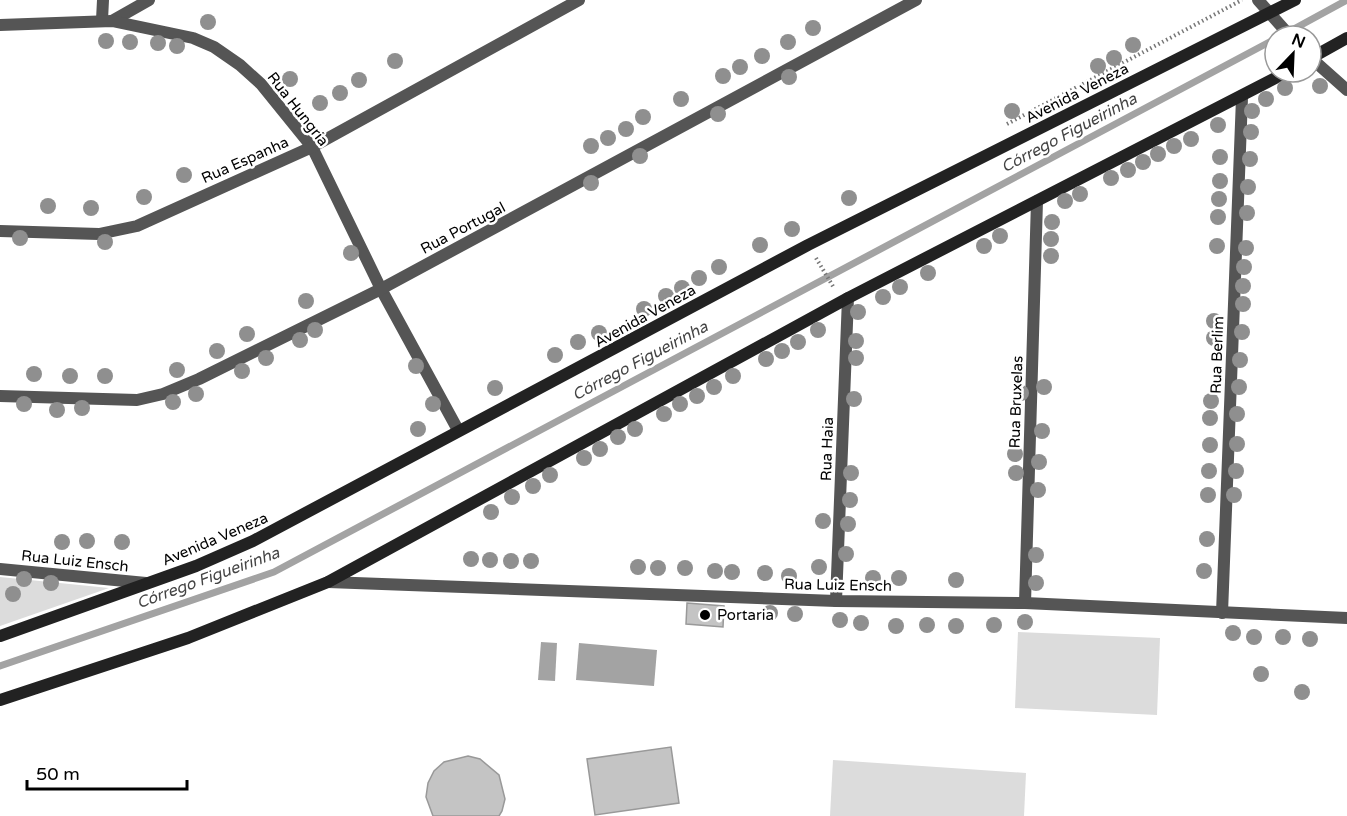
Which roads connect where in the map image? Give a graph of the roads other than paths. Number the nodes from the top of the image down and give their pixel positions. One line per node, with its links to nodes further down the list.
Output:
1 (103, 0): 8 (street)
2 (149, 0): 8 (street)
3 (579, 0): 17 (street, Rua Espanha)
4 (916, 0): 20 (street, Rua Portugal)
5 (1258, 0): 7 (street)
6 (1294, 0): 7 (main road, Avenida Veneza)
7 (1272, 17): 9 (street); 23 (main road, Avenida Veneza)
8 (107, 20): 10 (street, Rua Hungria); 17 (street, Rua Hungria)
9 (1279, 24)
10 (0, 25)
11 (1347, 38): 12 (main road)
12 (1323, 51)
13 (1323, 69): 15 (street)
14 (1266, 84): 16 (main road)
15 (1347, 90)
16 (1242, 98): 18 (main road); 29 (street, Rua Berlim)
17 (312, 147): 19 (street, Rua Espanha); 20 (street, Rua Hungria)
18 (1037, 201): 21 (main road); 28 (street, Rua Bruxelas)
19 (0, 231)
20 (381, 289): 22 (street, Rua Portugal); 23 (street, Rua Hungria)
21 (845, 300): 25 (main road); 27 (street, Rua Haia)
22 (0, 396)
23 (458, 430): 26 (main road, Avenida Veneza)
24 (0, 569): 26 (street, Rua Luiz Ensch)
25 (328, 582): 27 (street, Rua Luiz Ensch); 32 (main road)
26 (146, 583): 31 (main road, Avenida Veneza)
27 (836, 601): 28 (street, Rua Luiz Ensch)
28 (1025, 603): 29 (street, Rua Luiz Ensch)
29 (1222, 613): 30 (street, Rua Luiz Ensch)
30 (1347, 618)
31 (0, 636)
32 (0, 700)

